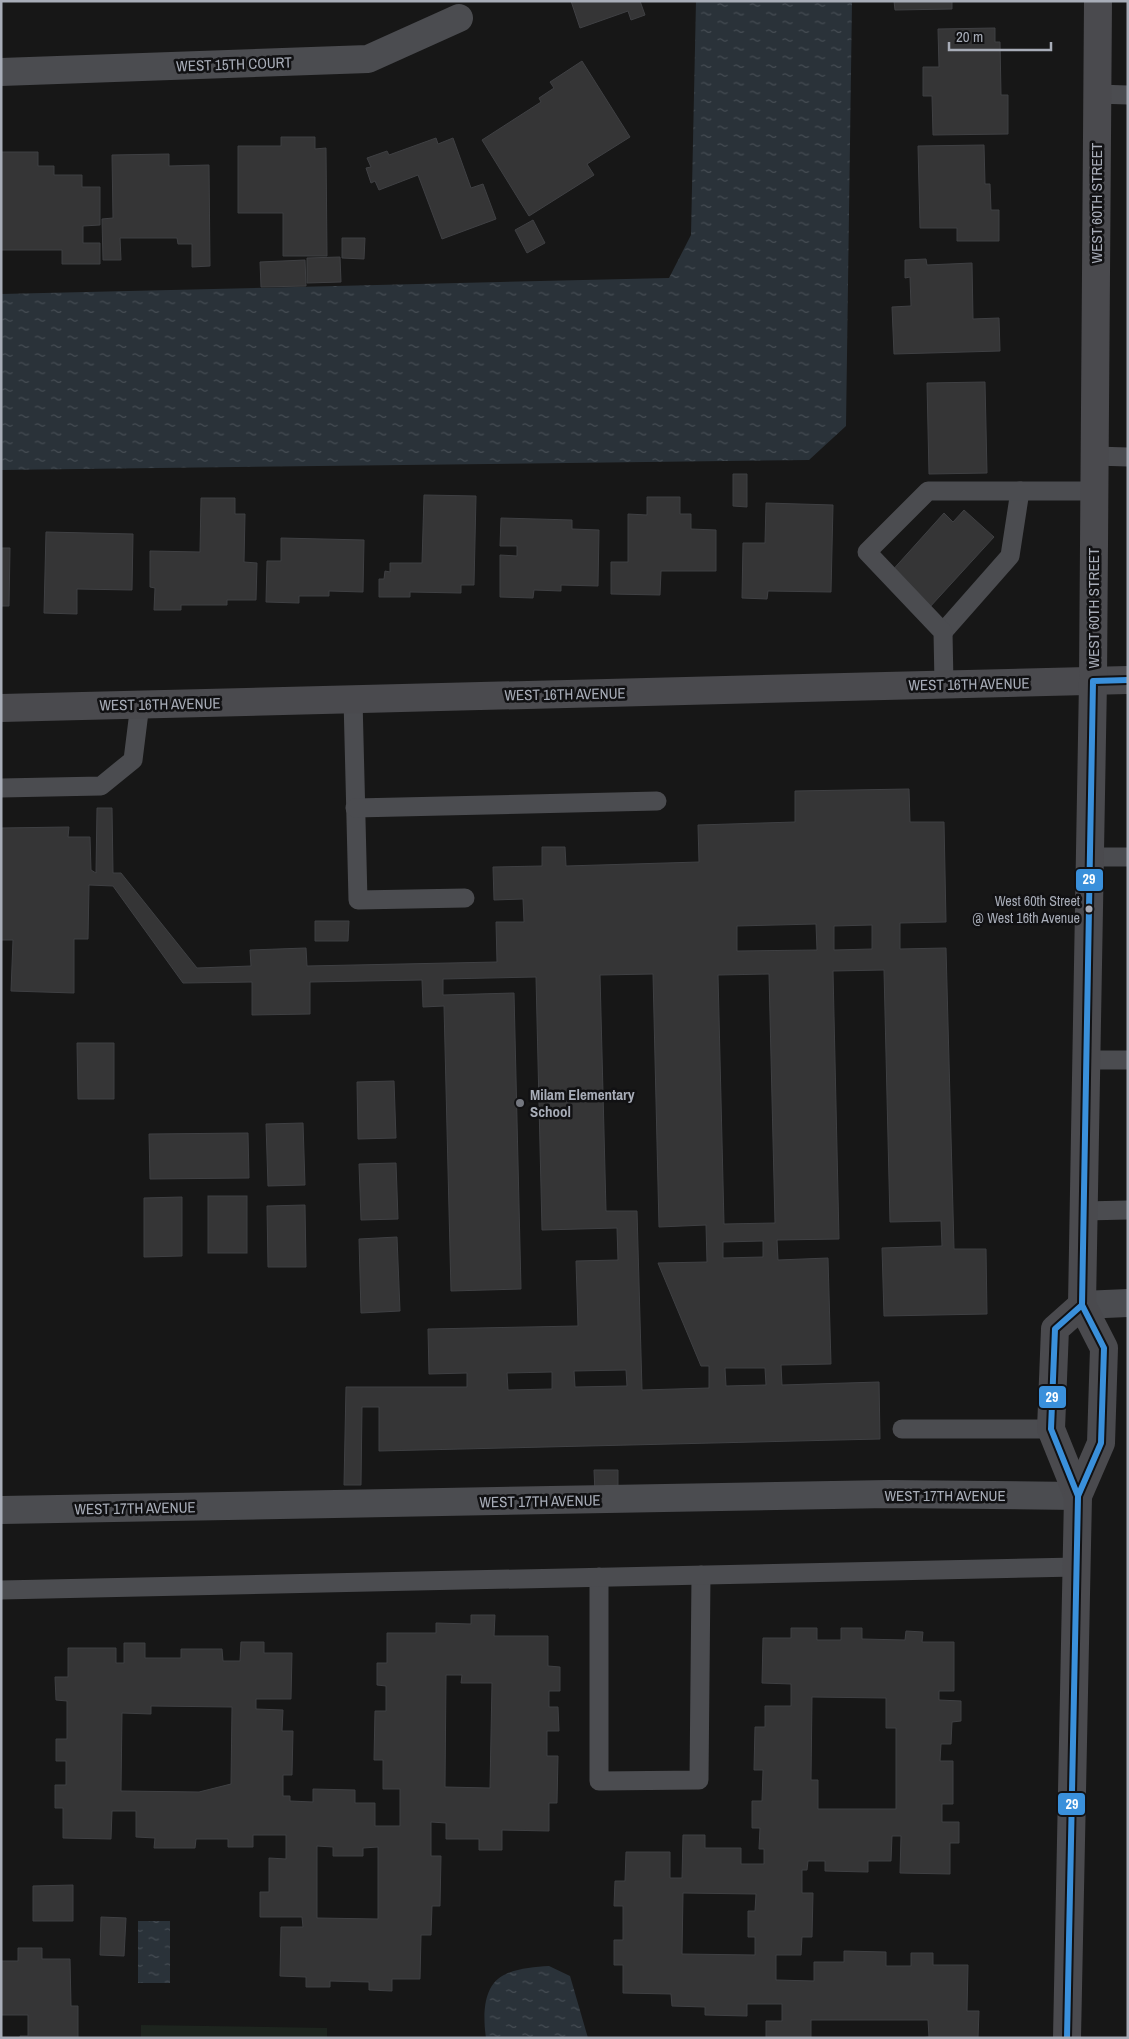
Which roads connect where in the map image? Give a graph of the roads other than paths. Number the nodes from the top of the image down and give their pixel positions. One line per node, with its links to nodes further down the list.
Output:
1 (1098, 1): 4 (street, WEST 60TH STREET)
2 (459, 18): 3 (street, WEST 15TH COURT)
3 (1, 72)
4 (1097, 94): 5 (lane); 6 (street, WEST 60TH STREET)
5 (1128, 95)
6 (1095, 456): 7 (lane); 9 (street, WEST 60TH STREET)
7 (1128, 457)
8 (1020, 491): 9 (lane); 10 (lane); 10 (lane)
9 (1094, 491): 12 (street, WEST 60TH STREET)
10 (943, 632): 13 (lane)
11 (1128, 680): 12 (street, WEST 16TH AVENUE)
12 (1093, 681): 13 (street, WEST 16TH AVENUE); 21 (street, WEST 60TH STREET)
13 (944, 684): 14 (street, WEST 16TH AVENUE)
14 (353, 699): 15 (street, WEST 16TH AVENUE); 19 (lane)
15 (140, 704): 16 (street, WEST 16TH AVENUE); 17 (lane)
16 (1, 708)
17 (1, 788)
18 (657, 801): 19 (lane)
19 (355, 808): 22 (lane)
20 (1128, 857): 21 (lane)
21 (1090, 858): 23 (street, WEST 60TH STREET)
22 (466, 898)
23 (1088, 1060): 24 (lane); 26 (street, WEST 60TH STREET)
24 (1128, 1060)
25 (1128, 1210): 26 (lane)
26 (1084, 1211): 28 (street, WEST 60TH STREET)
27 (1128, 1302): 28 (street)
28 (1082, 1305): 30 (street, WEST 60TH STREET); 31 (street, WEST 60TH STREET)
29 (902, 1429): 30 (lane)
30 (1051, 1429): 31 (street, WEST 60TH STREET)
31 (1078, 1496): 32 (street, WEST 17TH AVENUE); 33 (street, WEST 60TH STREET)
32 (1, 1510)
33 (1077, 1567): 34 (lane); 37 (street, WEST 60TH STREET)
34 (701, 1575): 35 (lane); 35 (lane)
35 (599, 1577): 36 (lane)
36 (1, 1590)
37 (1067, 2038)

